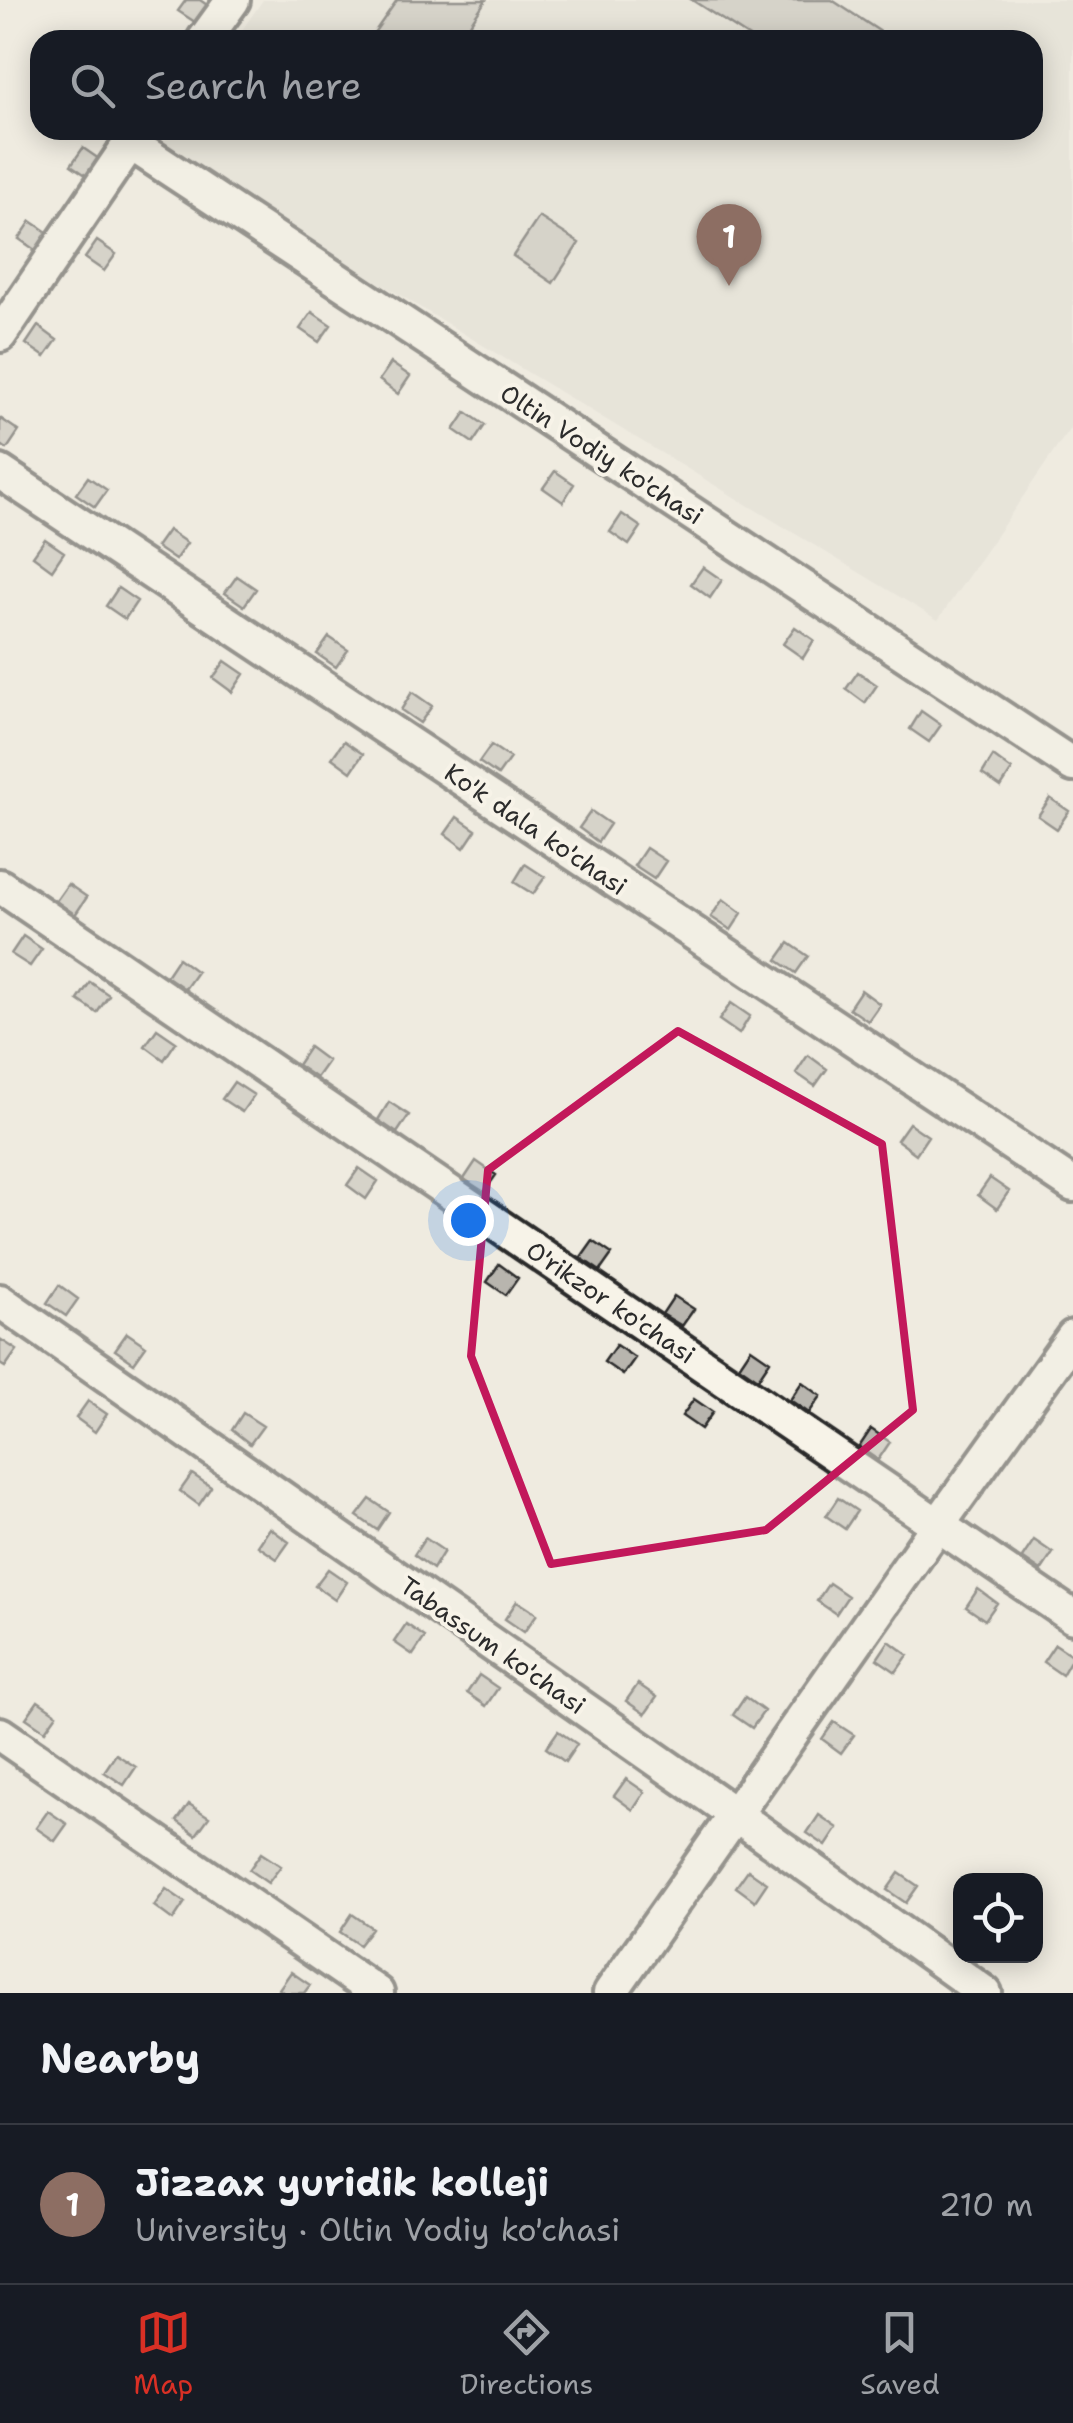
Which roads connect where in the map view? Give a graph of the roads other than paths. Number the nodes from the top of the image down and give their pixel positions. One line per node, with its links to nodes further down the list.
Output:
1 (233, 0): 2 (street)
2 (211, 30)
3 (133, 140): 5 (street)
4 (139, 140): 7 (street, Oltin Vodiy ko'chasi)
5 (0, 335)
6 (0, 472): 9 (street, Ko'k dala ko'chasi)
7 (1073, 766)
8 (0, 886): 12 (street, O'rikzor ko'chasi)
9 (1073, 1185)
10 (0, 1300): 15 (street, Tabassum ko'chasi)
11 (1073, 1337): 12 (street)
12 (938, 1525): 13 (street, O'rikzor ko'chasi); 15 (street)
13 (1073, 1618)
14 (0, 1734): 16 (street)
15 (736, 1815): 17 (street); 18 (street, Tabassum ko'chasi)
16 (378, 1993)
17 (610, 1993)
18 (985, 1993)

